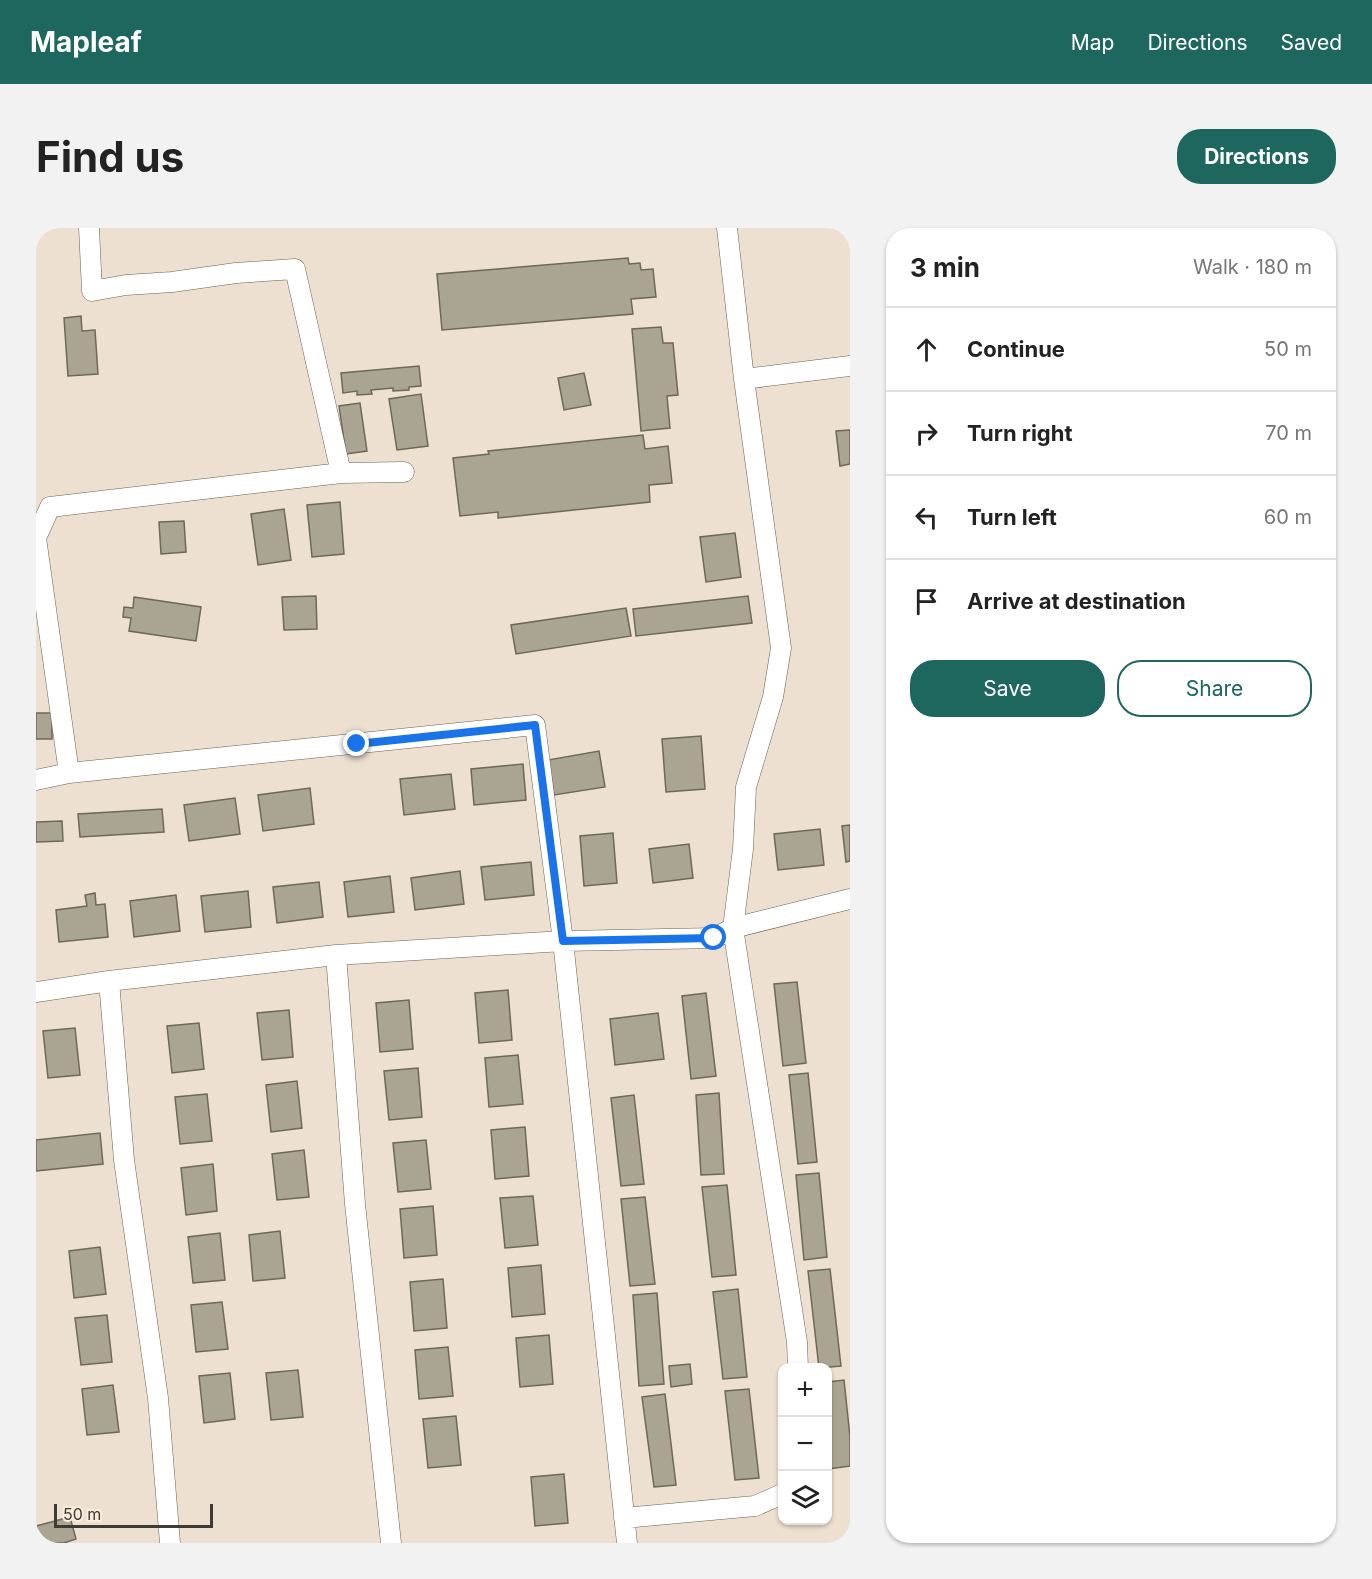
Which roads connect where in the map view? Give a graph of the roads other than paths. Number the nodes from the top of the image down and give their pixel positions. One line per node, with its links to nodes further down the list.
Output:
1 (89, 228): 6 (street)
2 (727, 228): 4 (street)
3 (850, 366): 4 (street)
4 (744, 379): 10 (street)
5 (404, 472): 6 (street)
6 (341, 473): 7 (street)
7 (69, 773): 8 (street); 11 (street)
8 (36, 780)
9 (850, 899): 10 (street)
10 (733, 928): 11 (street); 15 (street)
11 (563, 941): 12 (street); 17 (street)
12 (336, 955): 13 (street); 19 (street)
13 (109, 981): 14 (street); 18 (street)
14 (36, 992)
15 (798, 1363)
16 (778, 1496): 17 (street)
17 (624, 1518): 20 (street)
18 (170, 1543)
19 (391, 1543)
20 (627, 1543)

